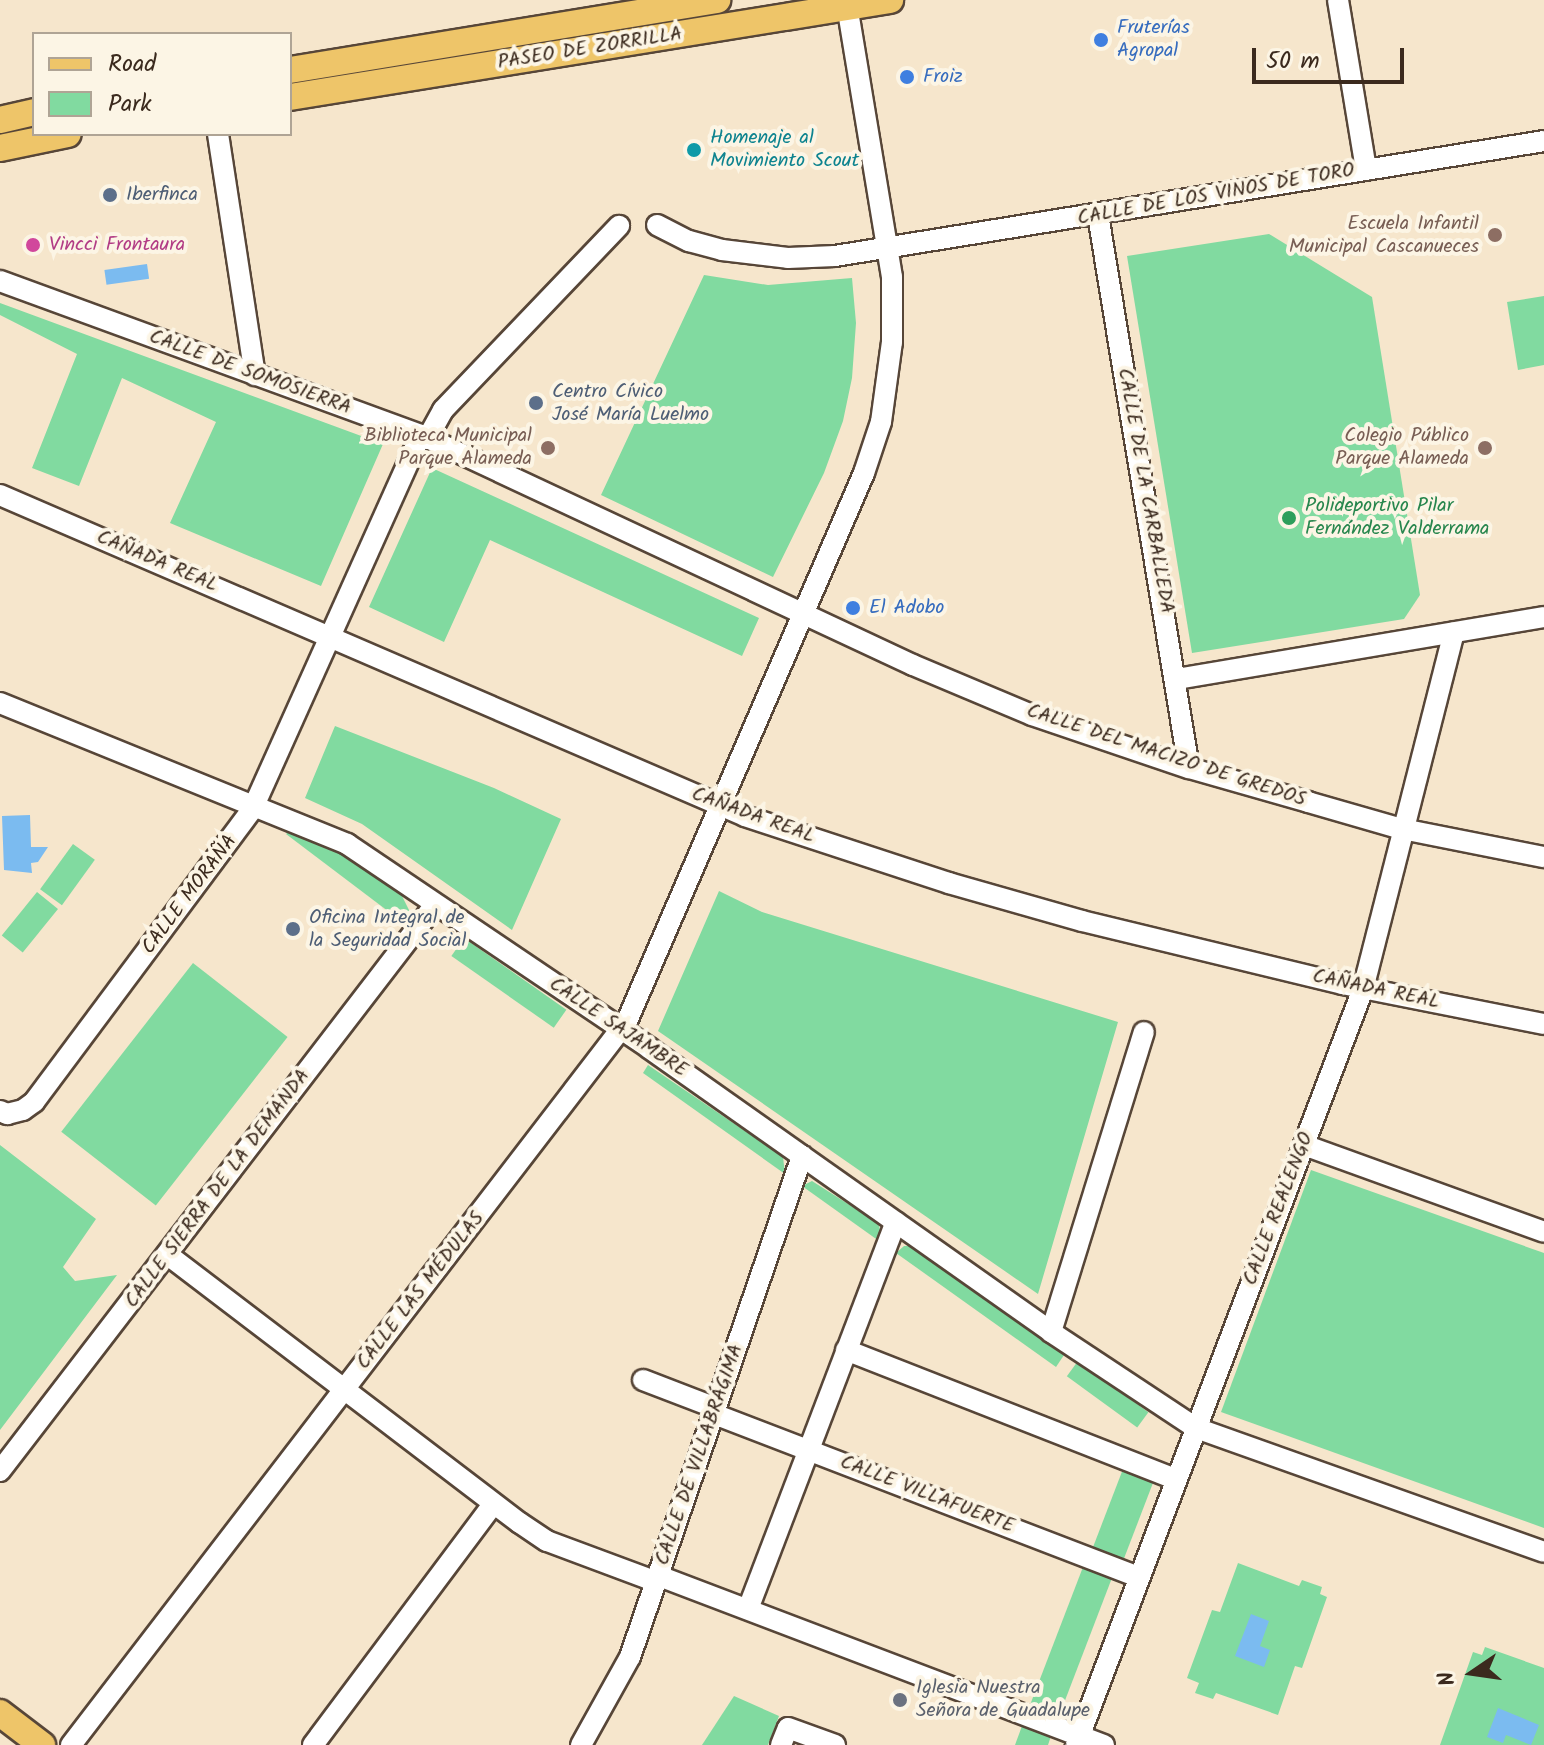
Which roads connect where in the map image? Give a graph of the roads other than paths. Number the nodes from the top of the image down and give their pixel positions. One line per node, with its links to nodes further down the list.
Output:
1 (717, 0): 5 (main road, PASEO DE ZORRILLA)
2 (890, 0): 4 (main road, PASEO DE ZORRILLA)
3 (1338, 0): 13 (street)
4 (847, 4): 6 (main road, PASEO DE ZORRILLA); 17 (street, CALLE LAS MÉDULAS)
5 (292, 70)
6 (292, 97)
7 (32, 112): 8 (main road)
8 (0, 120)
9 (58, 136): 12 (main road)
10 (218, 136): 19 (street)
11 (1544, 141): 13 (street, CALLE DE LOS VINOS DE TORO)
12 (0, 148)
13 (1366, 170): 14 (street, CALLE DE LOS VINOS DE TORO)
14 (1098, 215): 17 (street, CALLE DE LOS VINOS DE TORO); 26 (street, CALLE DE LA CARBALLEDA)
15 (657, 225): 17 (street, CALLE DE LOS VINOS DE TORO)
16 (619, 226): 20 (street, CALLE MORAÑA)
17 (889, 249): 22 (street, CALLE LAS MÉDULAS)
18 (0, 281): 19 (street, CALLE DE SOMOSIERRA)
19 (255, 375): 20 (street, CALLE DE SOMOSIERRA)
20 (424, 437): 22 (street, CALLE DE SOMOSIERRA); 25 (street, CALLE MORAÑA)
21 (0, 495): 25 (street, CAÑADA REAL)
22 (801, 614): 28 (street, CALLE DEL MACIZO DE GREDOS); 29 (street, CALLE LAS MÉDULAS)
23 (1544, 617): 24 (street)
24 (1454, 632): 26 (street); 31 (street, CALLE REALENGO)
25 (332, 635): 29 (street, CAÑADA REAL); 30 (street, CALLE MORAÑA)
26 (1177, 679): 28 (street, CALLE DE LA CARBALLEDA)
27 (0, 703): 30 (street, CALLE SAJAMBRE)
28 (1189, 768): 31 (street, CALLE DEL MACIZO DE GREDOS)
29 (718, 806): 34 (street, CAÑADA REAL); 36 (street, CALLE LAS MÉDULAS)
30 (253, 808): 33 (street, CALLE SAJAMBRE); 38 (street, CALLE MORAÑA)
31 (1402, 829): 32 (street, CALLE DEL MACIZO DE GREDOS); 34 (street, CALLE REALENGO)
32 (1544, 857)
33 (434, 906): 36 (street, CALLE SAJAMBRE); 43 (street, CALLE SIERRA DE LA DEMANDA)
34 (1363, 989): 35 (street, CAÑADA REAL); 39 (street, CALLE REALENGO)
35 (1544, 1024)
36 (623, 1031): 40 (street, CALLE SAJAMBRE); 47 (street, CALLE LAS MÉDULAS)
37 (1144, 1032): 44 (street)
38 (0, 1111)
39 (1304, 1145): 42 (street); 49 (street, CALLE REALENGO)
40 (802, 1156): 41 (street, CALLE SAJAMBRE); 48 (street, CALLE DE VILLABRÁGIMA)
41 (896, 1222): 44 (street, CALLE SAJAMBRE); 45 (street)
42 (1544, 1232)
43 (168, 1255): 47 (street); 51 (street, CALLE SIERRA DE LA DEMANDA)
44 (1051, 1332): 49 (street, CALLE SAJAMBRE)
45 (846, 1350): 50 (street); 52 (street)
46 (643, 1380): 48 (street, CALLE VILLAFUERTE)
47 (343, 1390): 53 (street); 61 (street, CALLE LAS MÉDULAS)
48 (715, 1411): 50 (street, CALLE VILLAFUERTE); 56 (street, CALLE DE VILLABRÁGIMA)
49 (1196, 1428): 52 (street, CALLE REALENGO); 54 (street, CALLE SAJAMBRE)
50 (807, 1450): 55 (street, CALLE VILLAFUERTE); 57 (street)
51 (0, 1471)
52 (1176, 1479): 55 (street, CALLE REALENGO)
53 (493, 1504): 56 (street); 62 (street)
54 (1544, 1552)
55 (1139, 1577): 59 (street, CALLE REALENGO)
56 (658, 1579): 57 (street); 63 (street, CALLE DE VILLABRÁGIMA)
57 (748, 1609): 59 (street)
58 (0, 1713): 60 (main road)
59 (1078, 1740): 66 (street)
60 (42, 1745)
61 (71, 1745)
62 (313, 1745)
63 (581, 1745)
64 (781, 1745): 65 (street)
65 (835, 1745)
66 (1104, 1745)

